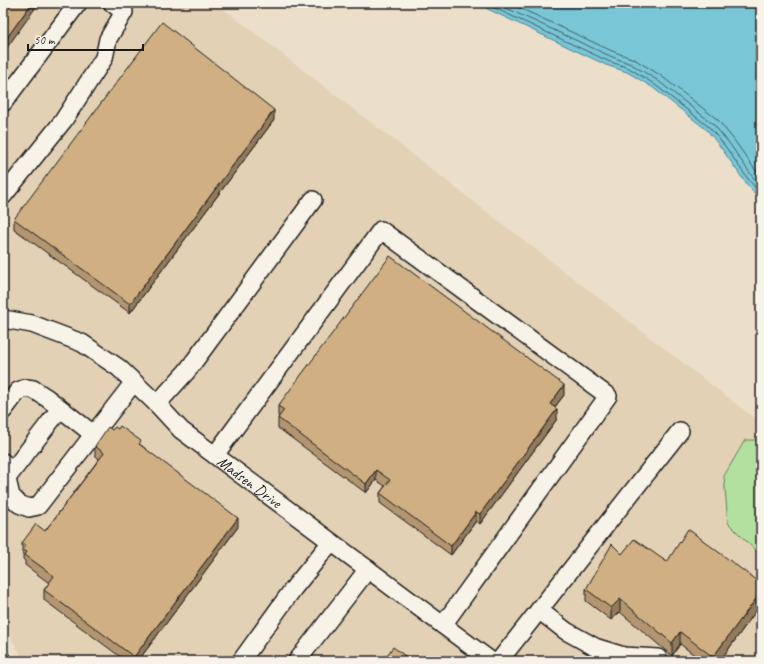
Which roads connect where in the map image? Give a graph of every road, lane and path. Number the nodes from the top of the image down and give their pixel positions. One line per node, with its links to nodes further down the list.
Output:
1 (78, 3): 3 (street)
2 (112, 3): 4 (street)
3 (3, 103)
4 (3, 196)
5 (313, 200): 8 (street)
6 (3, 320): 7 (street, Madsen Drive)
7 (134, 382): 8 (street, Madsen Drive); 12 (street)
8 (157, 404): 13 (street, Madsen Drive)
9 (60, 408): 10 (street); 12 (street); 14 (street)
10 (3, 411)
11 (680, 431): 17 (street)
12 (93, 434): 14 (street)
13 (215, 455): 15 (street, Madsen Drive); 18 (street)
14 (5, 470)
15 (331, 542): 16 (street, Madsen Drive); 20 (street)
16 (368, 569): 18 (street, Madsen Drive); 21 (street)
17 (539, 610): 19 (street); 23 (street)
18 (443, 625): 22 (street, Madsen Drive)
19 (658, 658)
20 (241, 661)
21 (297, 661)
22 (491, 661)
23 (499, 661)

